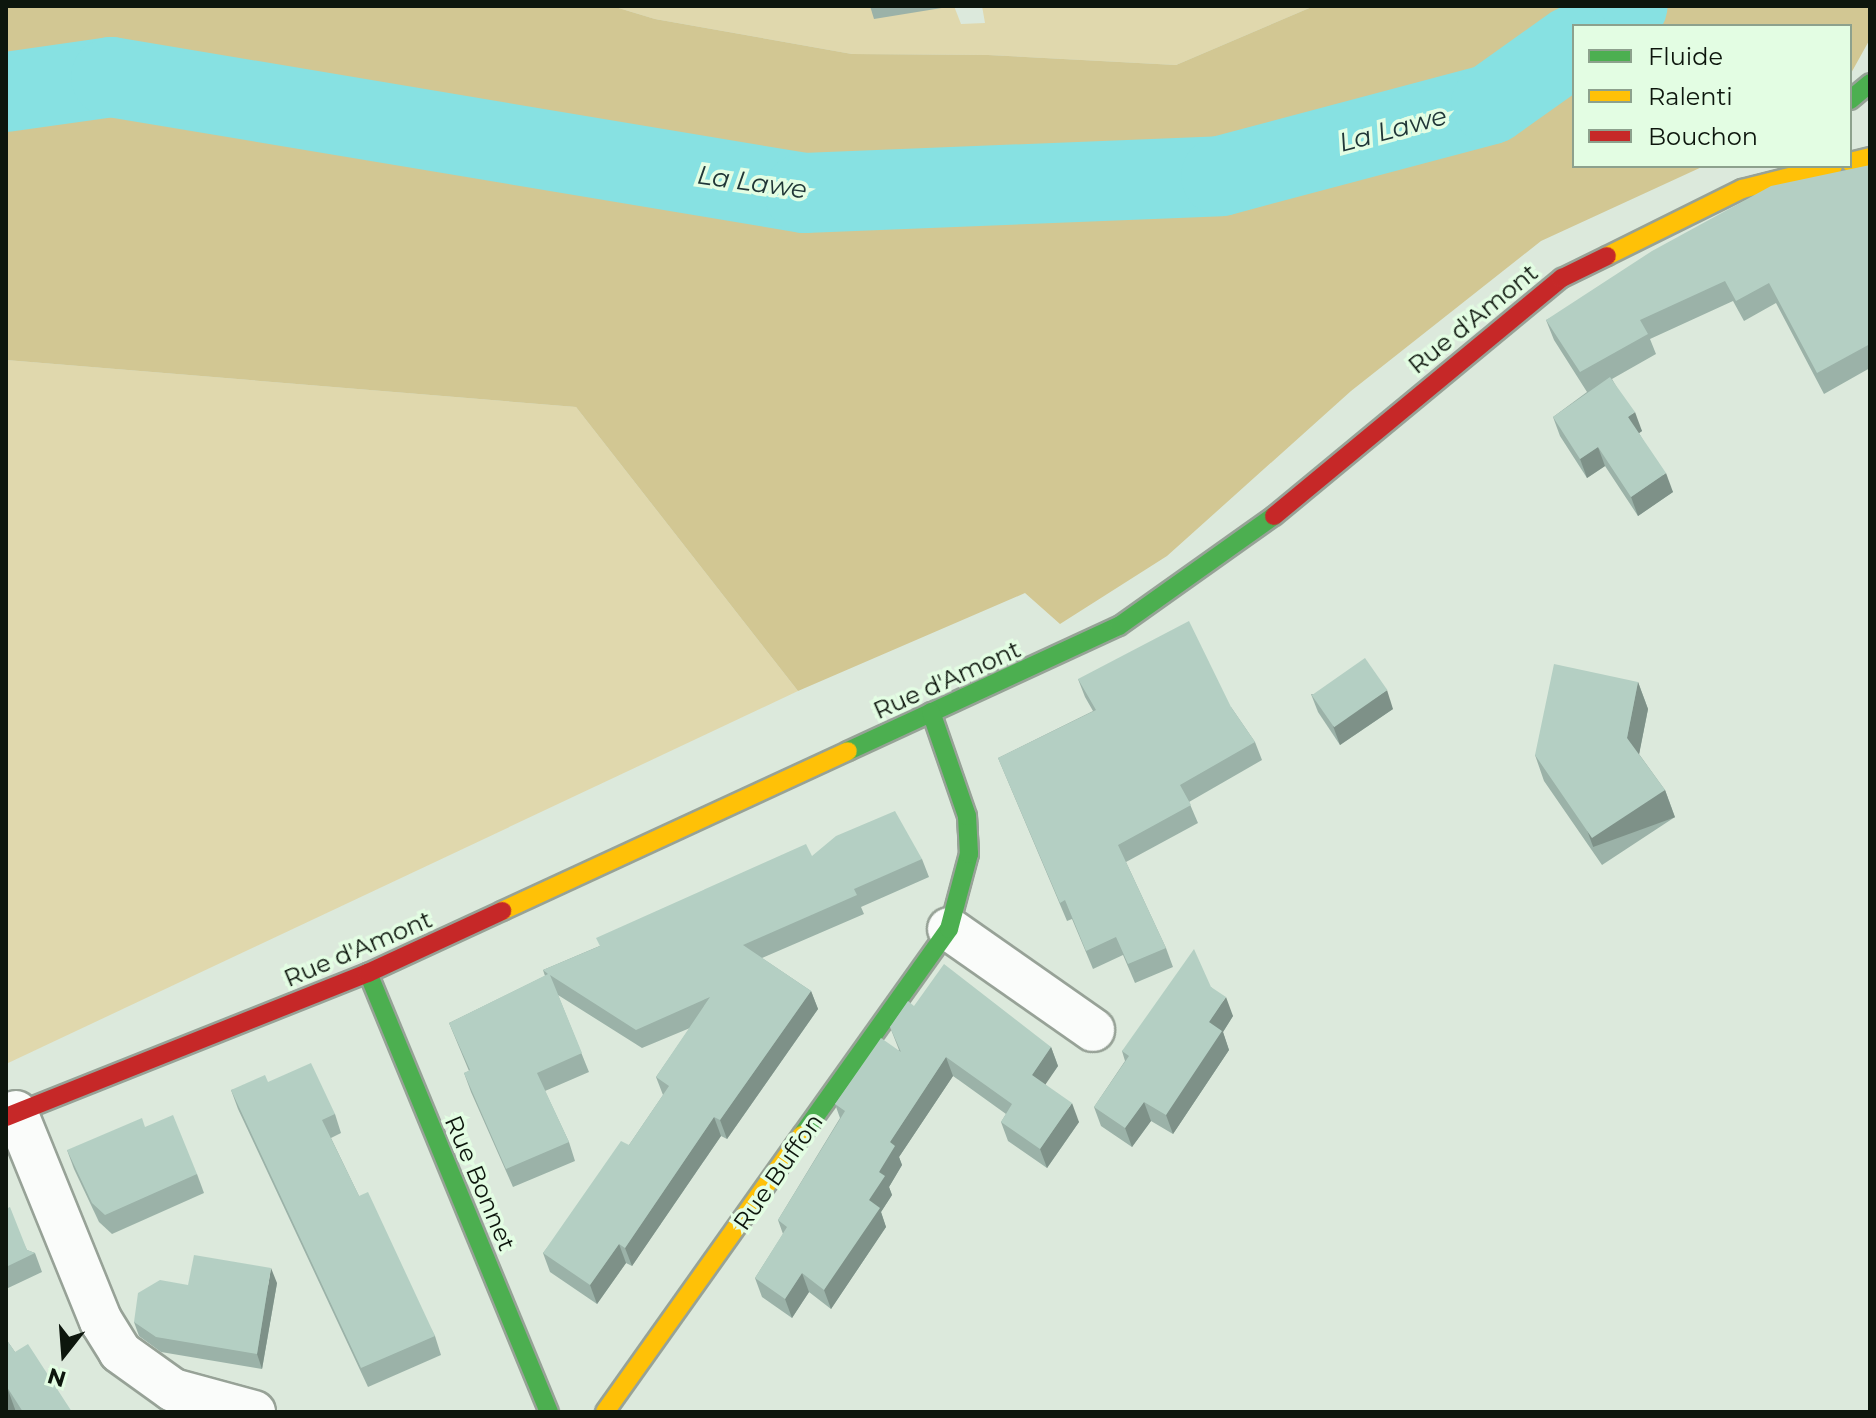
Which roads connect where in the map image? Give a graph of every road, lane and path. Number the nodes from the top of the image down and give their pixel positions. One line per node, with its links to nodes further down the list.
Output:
1 (1870, 83): 2 (street)
2 (1852, 98)
3 (1768, 168): 5 (street)
4 (1825, 168): 5 (street, Rue d'Amont)
5 (1742, 189): 6 (street, Rue d'Amont)
6 (931, 712): 7 (street, Rue Buffon); 8 (street, Rue d'Amont)
7 (949, 929): 9 (street); 13 (street, Rue Buffon)
8 (368, 973): 10 (street, Rue d'Amont); 12 (street, Rue Bonnet)
9 (1093, 1030)
10 (11, 1115): 11 (street)
11 (254, 1412)
12 (549, 1412)
13 (605, 1412)

